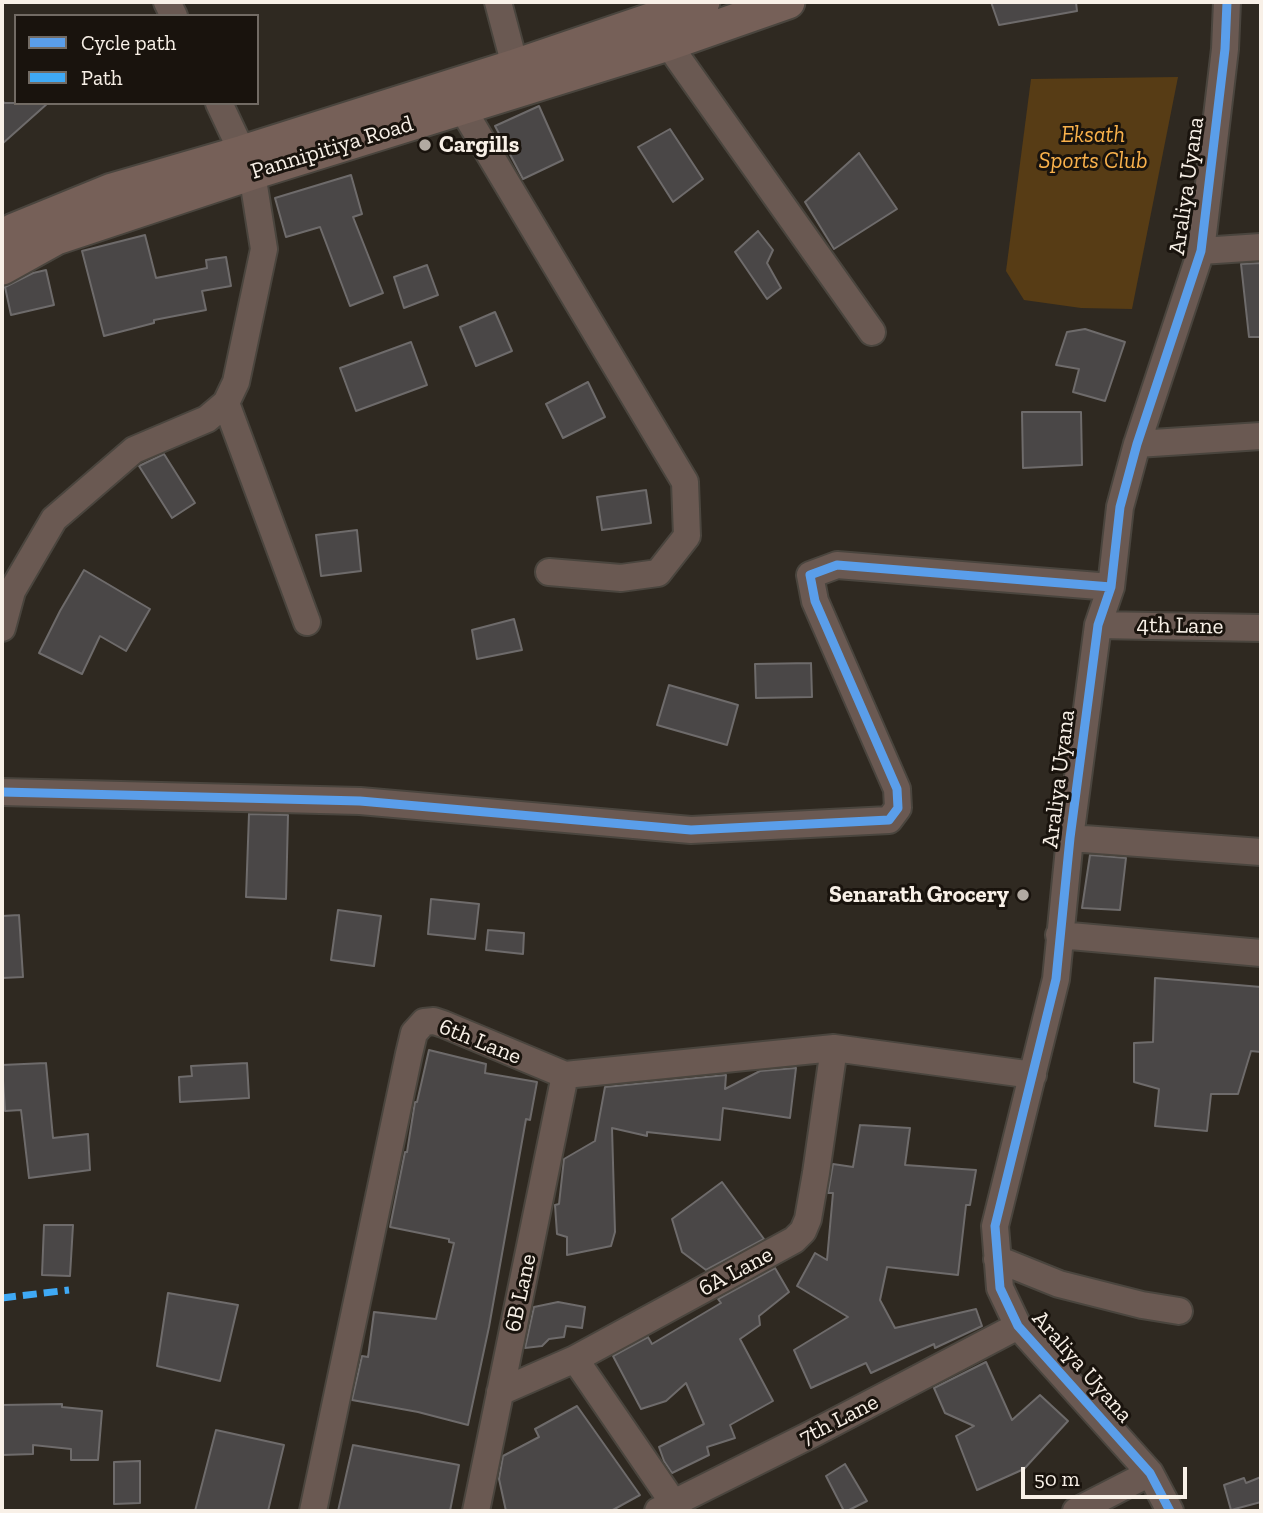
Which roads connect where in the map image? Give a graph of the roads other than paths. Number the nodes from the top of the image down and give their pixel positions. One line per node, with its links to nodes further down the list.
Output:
1 (498, 2): 6 (street)
2 (703, 2): 6 (main road, Pannipitiya Road)
3 (788, 2): 5 (main road, Pannipitiya Road)
4 (1227, 2): 12 (street, Araliya Uyana)
5 (668, 44): 8 (main road, Pannipitiya Road); 14 (street)
6 (515, 66): 9 (main road, Pannipitiya Road)
7 (220, 105): 9 (street)
8 (462, 108): 9 (main road, Pannipitiya Road); 18 (street)
9 (248, 162): 10 (main road, Pannipitiya Road); 13 (main road, Pannipitiya Road); 15 (street)
10 (6, 228)
11 (1261, 247): 12 (street)
12 (1201, 251): 17 (street, Araliya Uyana)
13 (2, 268)
14 (872, 332)
15 (226, 402): 20 (street); 22 (street)
16 (1261, 436): 17 (street)
17 (1137, 444): 19 (street, Araliya Uyana)
18 (549, 572)
19 (1111, 587): 21 (street, Araliya Uyana); 24 (street)
20 (307, 622)
21 (1098, 625): 23 (street, 4th Lane); 25 (street, Araliya Uyana)
22 (2, 628)
23 (1261, 628)
24 (2, 792)
25 (1070, 838): 26 (street); 27 (street, Araliya Uyana)
26 (1261, 852)
27 (1059, 935): 28 (street); 31 (street, Araliya Uyana)
28 (1261, 953)
29 (834, 1048): 30 (street, 6th Lane); 31 (street, 6th Lane); 35 (street, 6A Lane)
30 (565, 1075): 36 (street, 6B Lane); 39 (street, 6th Lane)
31 (1033, 1075): 32 (street, Araliya Uyana)
32 (997, 1259): 33 (street); 34 (street, Araliya Uyana)
33 (1179, 1311)
34 (1018, 1326): 37 (street, Araliya Uyana); 38 (street, 7th Lane)
35 (575, 1359): 36 (street, 6A Lane); 38 (street)
36 (500, 1392): 40 (street, 6B Lane)
37 (1150, 1473): 41 (street); 42 (street, Araliya Uyana)
38 (671, 1508)
39 (313, 1511)
40 (476, 1511)
41 (1076, 1511)
42 (1170, 1511)

